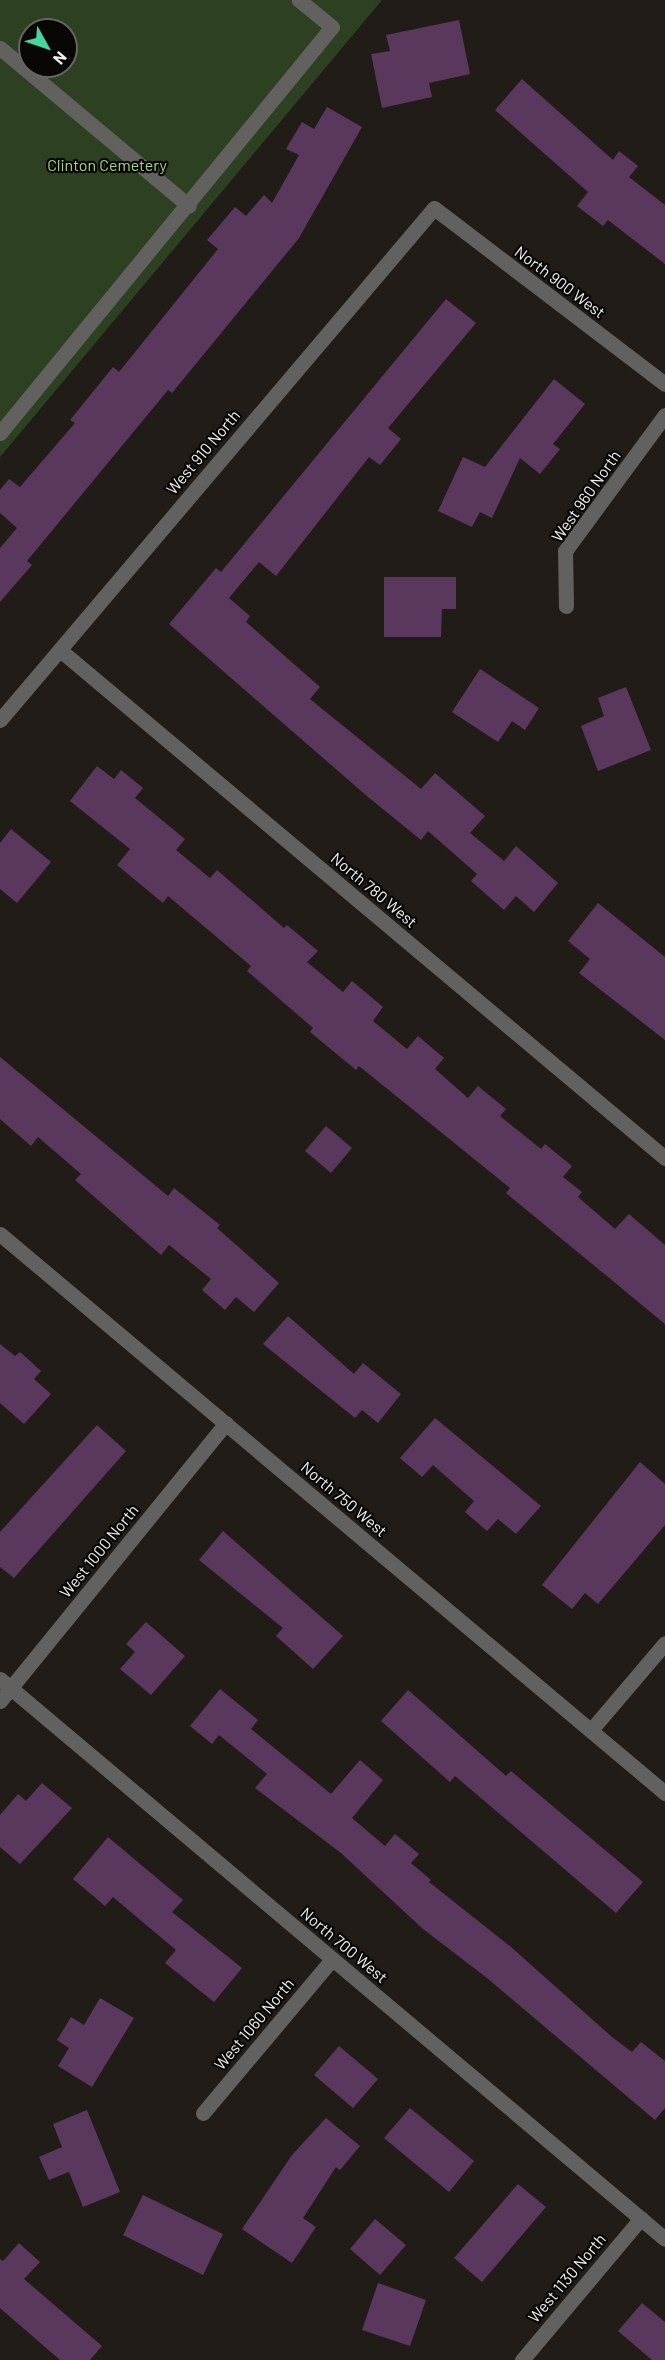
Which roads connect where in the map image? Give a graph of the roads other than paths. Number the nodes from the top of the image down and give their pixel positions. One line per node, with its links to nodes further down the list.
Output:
1 (299, 0): 3 (street)
2 (0, 48): 3 (street)
3 (189, 206): 7 (street)
4 (434, 208): 5 (street, North 900 West); 9 (street, West 910 North)
5 (665, 384)
6 (665, 415): 8 (street, West 960 North)
7 (3, 424)
8 (566, 606)
9 (60, 650): 10 (street, West 910 North); 11 (street, North 780 West)
10 (0, 720)
11 (665, 1158)
12 (0, 1234): 13 (street, North 750 West)
13 (226, 1423): 15 (street, West 1000 North); 17 (street, North 750 West)
14 (665, 1643): 17 (street)
15 (5, 1684): 16 (street, West 1000 North); 19 (street, North 700 West)
16 (0, 1701)
17 (591, 1730): 18 (street, North 750 West)
18 (665, 1793)
19 (332, 1959): 20 (street, West 1060 North); 21 (street, North 700 West)
20 (203, 2113)
21 (641, 2218): 22 (street, North 700 West); 23 (street, West 1130 North)
22 (665, 2239)
23 (522, 2360)

